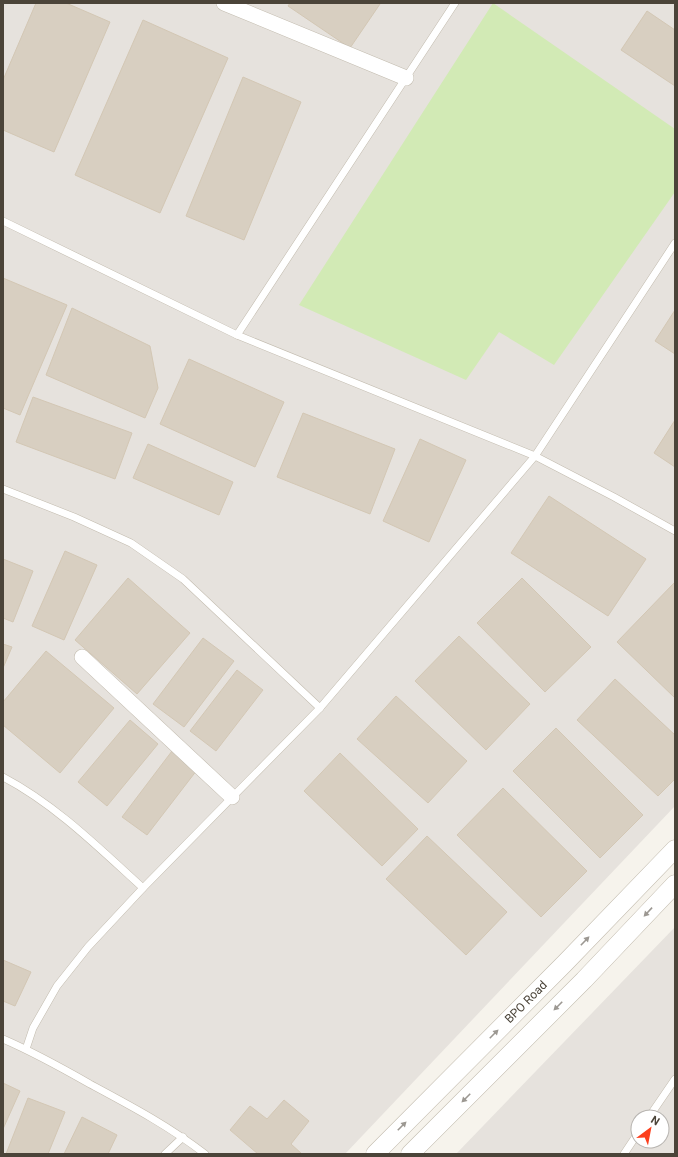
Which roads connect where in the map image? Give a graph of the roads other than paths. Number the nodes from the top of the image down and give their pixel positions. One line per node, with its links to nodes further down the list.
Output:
1 (224, 3): 3 (street)
2 (456, 3): 3 (lane)
3 (406, 78): 6 (lane)
4 (3, 221): 6 (lane)
5 (675, 243): 7 (lane)
6 (237, 335): 7 (lane)
7 (535, 456): 9 (lane); 11 (lane)
8 (3, 489): 11 (lane)
9 (675, 531)
10 (82, 657): 13 (street)
11 (320, 708): 13 (lane)
12 (3, 777): 16 (lane)
13 (232, 797): 16 (lane)
14 (675, 849): 25 (street, BPO Road, one-way to 14)
15 (675, 884): 26 (street, one-way to 26)
16 (143, 888): 18 (lane)
17 (3, 1039): 18 (lane)
18 (26, 1049): 21 (lane)
19 (675, 1079): 20 (lane)
20 (654, 1109)
21 (183, 1137): 23 (lane); 24 (lane)
22 (630, 1145): 27 (lane)
23 (166, 1154)
24 (205, 1154)
25 (375, 1154)
26 (410, 1154)
27 (624, 1154)

